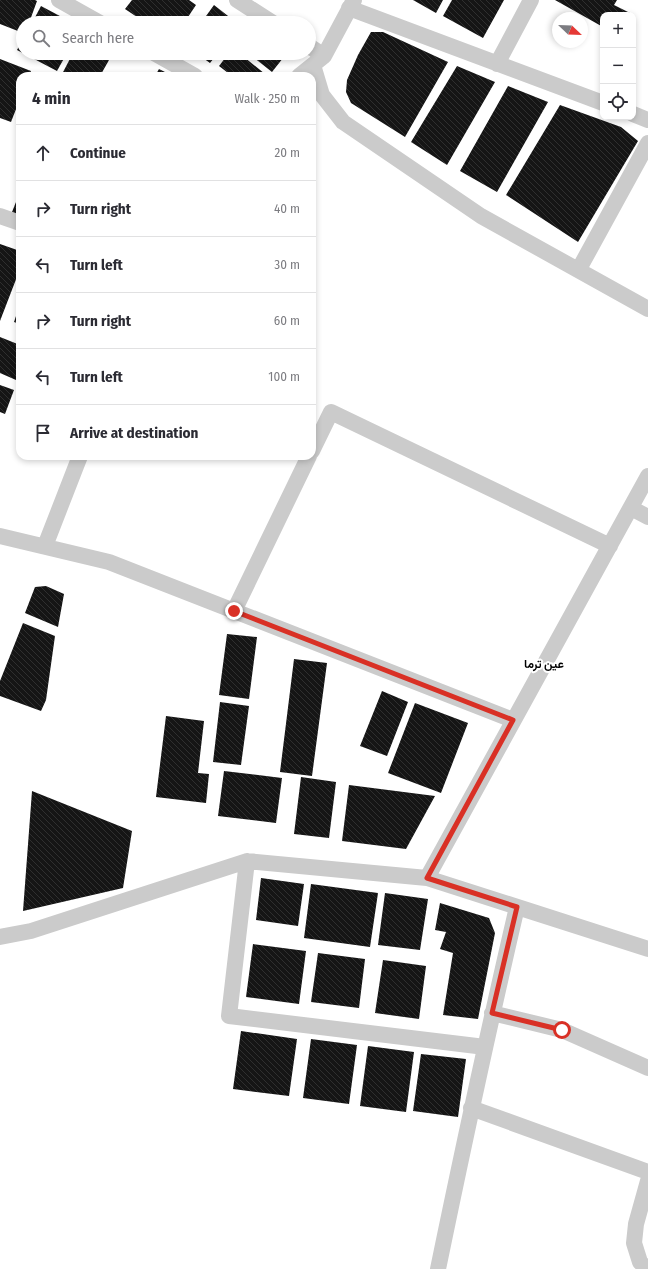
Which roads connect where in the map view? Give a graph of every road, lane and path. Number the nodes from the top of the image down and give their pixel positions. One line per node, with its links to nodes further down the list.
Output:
1 (59, 0): 5 (street)
2 (237, 0): 6 (street)
3 (531, 0): 10 (street)
4 (352, 4): 9 (street); 10 (street)
5 (88, 16)
6 (262, 16)
7 (316, 56): 9 (street)
8 (166, 60): 11 (street)
9 (319, 60): 12 (street); 19 (street)
10 (497, 64): 13 (street)
11 (188, 72)
12 (304, 72)
13 (600, 102)
14 (636, 115): 15 (street)
15 (648, 120)
16 (648, 143): 19 (street)
17 (0, 216): 18 (street)
18 (16, 222)
19 (579, 269): 20 (street)
20 (648, 309)
21 (316, 443): 29 (street)
22 (78, 460): 28 (street)
23 (307, 460): 30 (street)
24 (648, 476): 25 (street)
25 (631, 508): 26 (street); 29 (street)
26 (648, 517)
27 (0, 536): 28 (street)
28 (45, 546): 30 (street)
29 (610, 546): 31 (street)
30 (234, 611): 31 (street)
31 (513, 720): 33 (street)
32 (247, 861): 33 (street); 35 (street); 38 (street)
33 (427, 878): 34 (street)
34 (517, 907): 36 (street); 37 (street)
35 (0, 936)
36 (648, 949)
37 (492, 1013): 38 (street); 39 (street)
38 (484, 1047): 40 (street)
39 (648, 1068)
40 (471, 1108): 41 (street); 43 (street)
41 (648, 1172)
42 (648, 1181): 44 (street)
43 (438, 1269)
44 (647, 1269)

